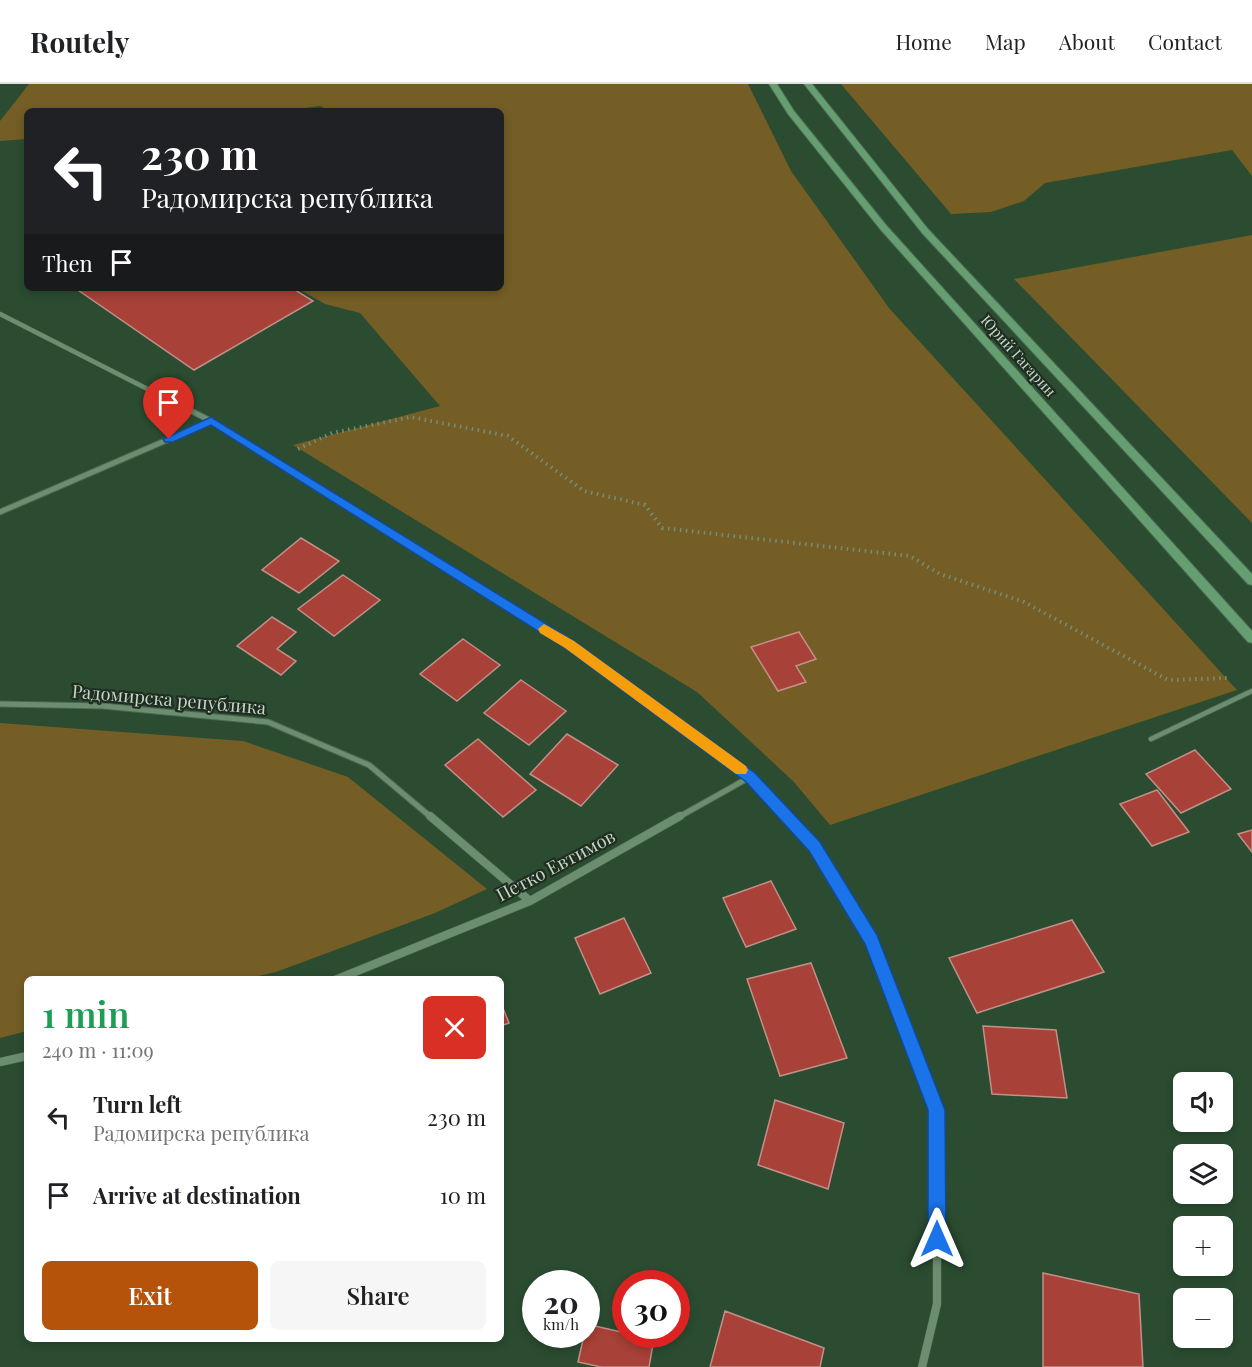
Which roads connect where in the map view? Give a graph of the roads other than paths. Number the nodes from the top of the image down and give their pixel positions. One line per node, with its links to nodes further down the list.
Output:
1 (773, 84): 7 (street, Юрий Гагарин)
2 (808, 84): 6 (street, Юрий Гагарин)
3 (0, 314): 4 (street)
4 (211, 421): 5 (street); 11 (street)
5 (0, 512)
6 (1252, 581)
7 (1252, 639)
8 (1252, 691): 10 (lane)
9 (0, 704): 12 (street, Радомирска република)
10 (1151, 739)
11 (750, 777): 12 (street, Петко Евтимов); 16 (street)
12 (530, 900): 13 (street, Петко Евтимов)
13 (345, 976)
14 (24, 1057): 15 (street)
15 (0, 1062)
16 (922, 1367)

